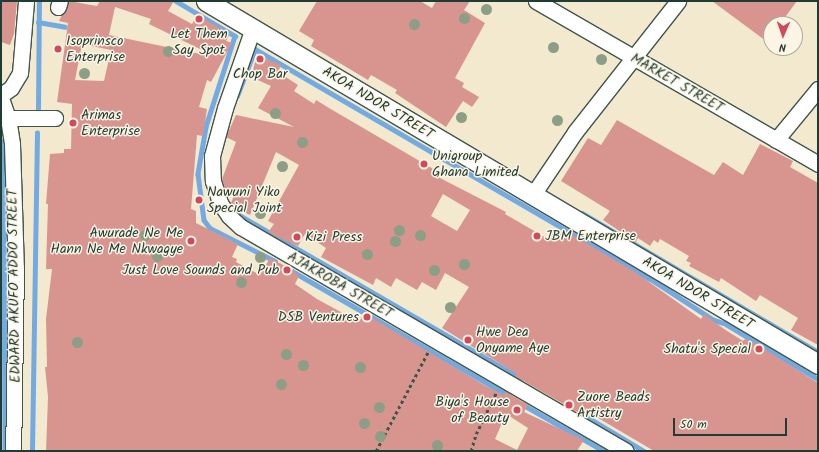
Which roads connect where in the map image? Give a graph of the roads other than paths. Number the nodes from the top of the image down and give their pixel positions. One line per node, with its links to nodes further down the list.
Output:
1 (26, 1): 8 (street)
2 (206, 1): 5 (street, AKOA NDOR STREET)
3 (536, 1): 6 (street, MARKET STREET)
4 (678, 1): 6 (street)
5 (253, 28): 14 (street, AKOA NDOR STREET); 17 (street, AJAKROBA STREET)
6 (631, 57): 12 (street, MARKET STREET); 14 (street)
7 (818, 89): 12 (street)
8 (1, 95)
9 (1, 98): 10 (street, EDWARD AKUFO ADDO STREET)
10 (8, 118): 11 (street); 16 (street, EDWARD AKUFO ADDO STREET)
11 (55, 118)
12 (776, 140): 13 (street, MARKET STREET)
13 (818, 164)
14 (532, 196): 15 (street, AKOA NDOR STREET)
15 (818, 364)
16 (13, 451)
17 (626, 451)

